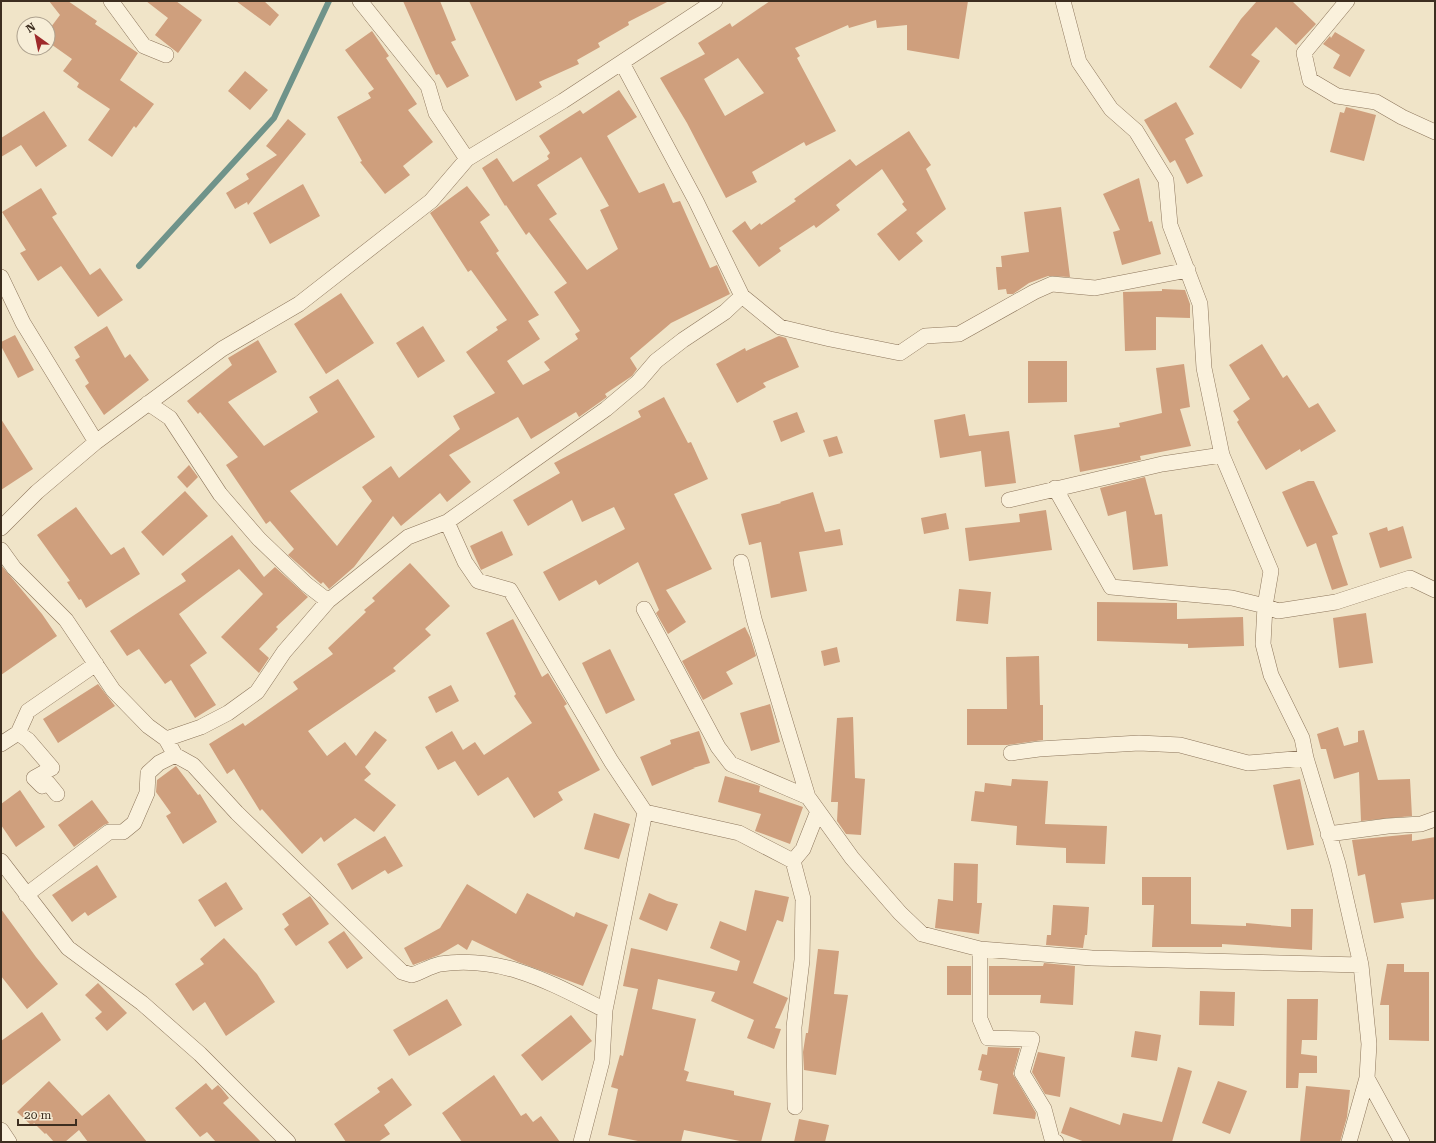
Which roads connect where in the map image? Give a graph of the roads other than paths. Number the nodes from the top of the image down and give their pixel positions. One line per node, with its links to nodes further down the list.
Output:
1 (111, 1): 6 (street)
2 (360, 1): 9 (street)
3 (715, 1): 7 (street)
4 (1063, 1): 10 (street)
5 (1347, 1): 8 (street)
6 (166, 55)
7 (622, 63): 9 (street); 12 (street)
8 (1435, 132)
9 (467, 159): 13 (street)
10 (1188, 270): 12 (street); 15 (street)
11 (1, 277): 14 (street)
12 (742, 296): 18 (street)
13 (148, 403): 14 (street); 23 (street)
14 (96, 442): 19 (street)
15 (1222, 455): 16 (street); 24 (street)
16 (1055, 488): 17 (street); 24 (street)
17 (1009, 500)
18 (447, 522): 23 (street); 36 (street)
19 (1, 528)
20 (1, 550): 26 (street)
21 (741, 562): 34 (street)
22 (1435, 590): 24 (street)
23 (328, 601): 28 (street)
24 (1265, 606): 32 (street)
25 (644, 609): 34 (street)
26 (96, 664): 27 (street); 28 (street)
27 (18, 734): 29 (street); 33 (street)
28 (166, 739): 31 (street)
29 (1, 744)
30 (1011, 753): 32 (street)
31 (175, 755): 41 (street); 44 (street)
32 (1306, 758): 38 (street)
33 (57, 794)
34 (808, 797): 35 (street)
35 (818, 811): 40 (street); 42 (street)
36 (645, 812): 40 (street); 44 (street)
37 (1435, 819): 38 (street)
38 (1328, 834): 43 (street)
39 (1, 861): 41 (street)
40 (793, 861): 46 (street)
41 (26, 895): 49 (street)
42 (980, 949): 43 (street); 51 (street)
43 (1361, 965): 45 (street)
44 (605, 1010): 50 (street)
45 (1367, 1078): 52 (street); 53 (street)
46 (795, 1107)
47 (1, 1130): 48 (street)
48 (9, 1142)
49 (288, 1142)
50 (581, 1142)
51 (1056, 1142)
52 (1349, 1142)
53 (1402, 1142)

